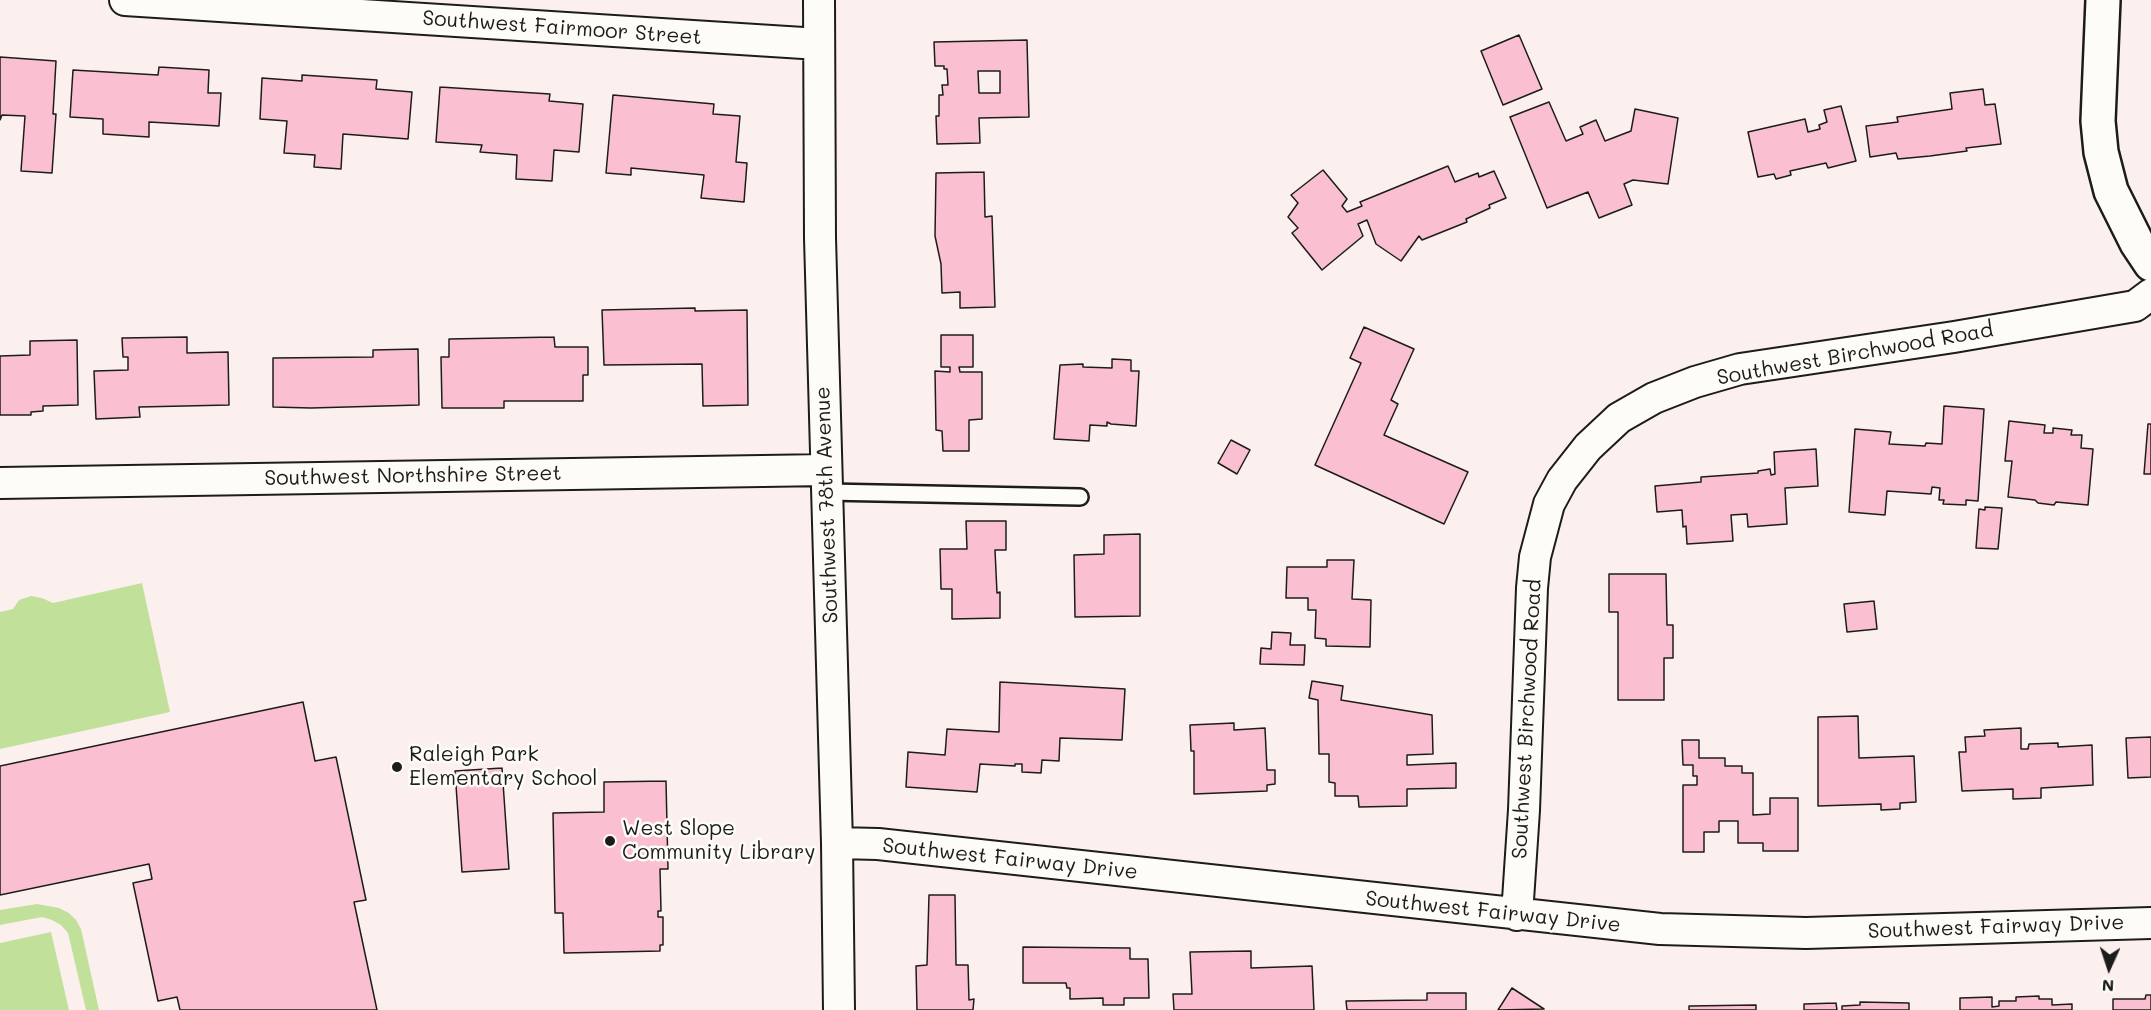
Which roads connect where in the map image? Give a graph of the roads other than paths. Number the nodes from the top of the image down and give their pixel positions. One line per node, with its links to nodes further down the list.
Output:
1 (125, 0): 4 (street, Southwest Fairmoor Street)
2 (819, 0): 4 (street, Southwest 78th Avenue)
3 (2103, 0): 5 (street)
4 (819, 44): 7 (street, Southwest 78th Avenue)
5 (2151, 264)
6 (2151, 294): 11 (street, Southwest Birchwood Road)
7 (826, 481): 8 (street, Southwest Northshire Street); 9 (lane); 10 (street, Southwest 78th Avenue)
8 (0, 483)
9 (1080, 497)
10 (837, 843): 11 (street, Southwest Fairway Drive); 13 (street, Southwest 78th Avenue)
11 (1517, 915): 12 (street, Southwest Fairway Drive)
12 (2151, 923)
13 (839, 1010)

